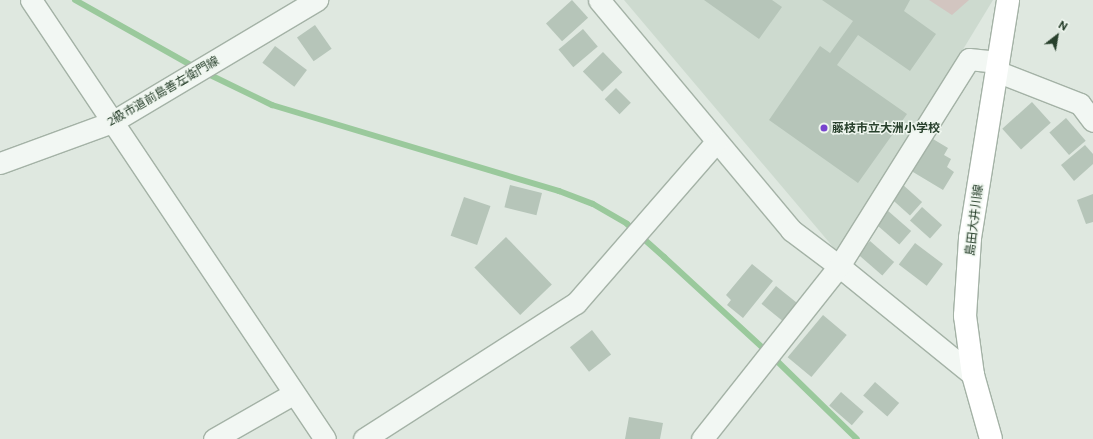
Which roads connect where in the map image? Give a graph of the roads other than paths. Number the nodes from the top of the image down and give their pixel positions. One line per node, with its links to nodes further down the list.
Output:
1 (31, 0): 7 (street)
2 (317, 0): 7 (street, 2級市道前島善左衛門線)
3 (599, 0): 8 (street)
4 (1008, 0): 5 (main road, 島田大井川線)
5 (997, 66): 6 (street); 10 (street); 11 (main road, 島田大井川線)
6 (1093, 121)
7 (112, 122): 9 (street, 2級市道前島善左衛門線); 12 (street)
8 (716, 142): 10 (street); 15 (street)
9 (0, 163)
10 (839, 266): 11 (street); 16 (street)
11 (972, 375): 17 (main road, 島田大井川線)
12 (293, 394): 13 (street); 14 (street)
13 (214, 439)
14 (325, 439)
15 (364, 439)
16 (702, 439)
17 (991, 439)

